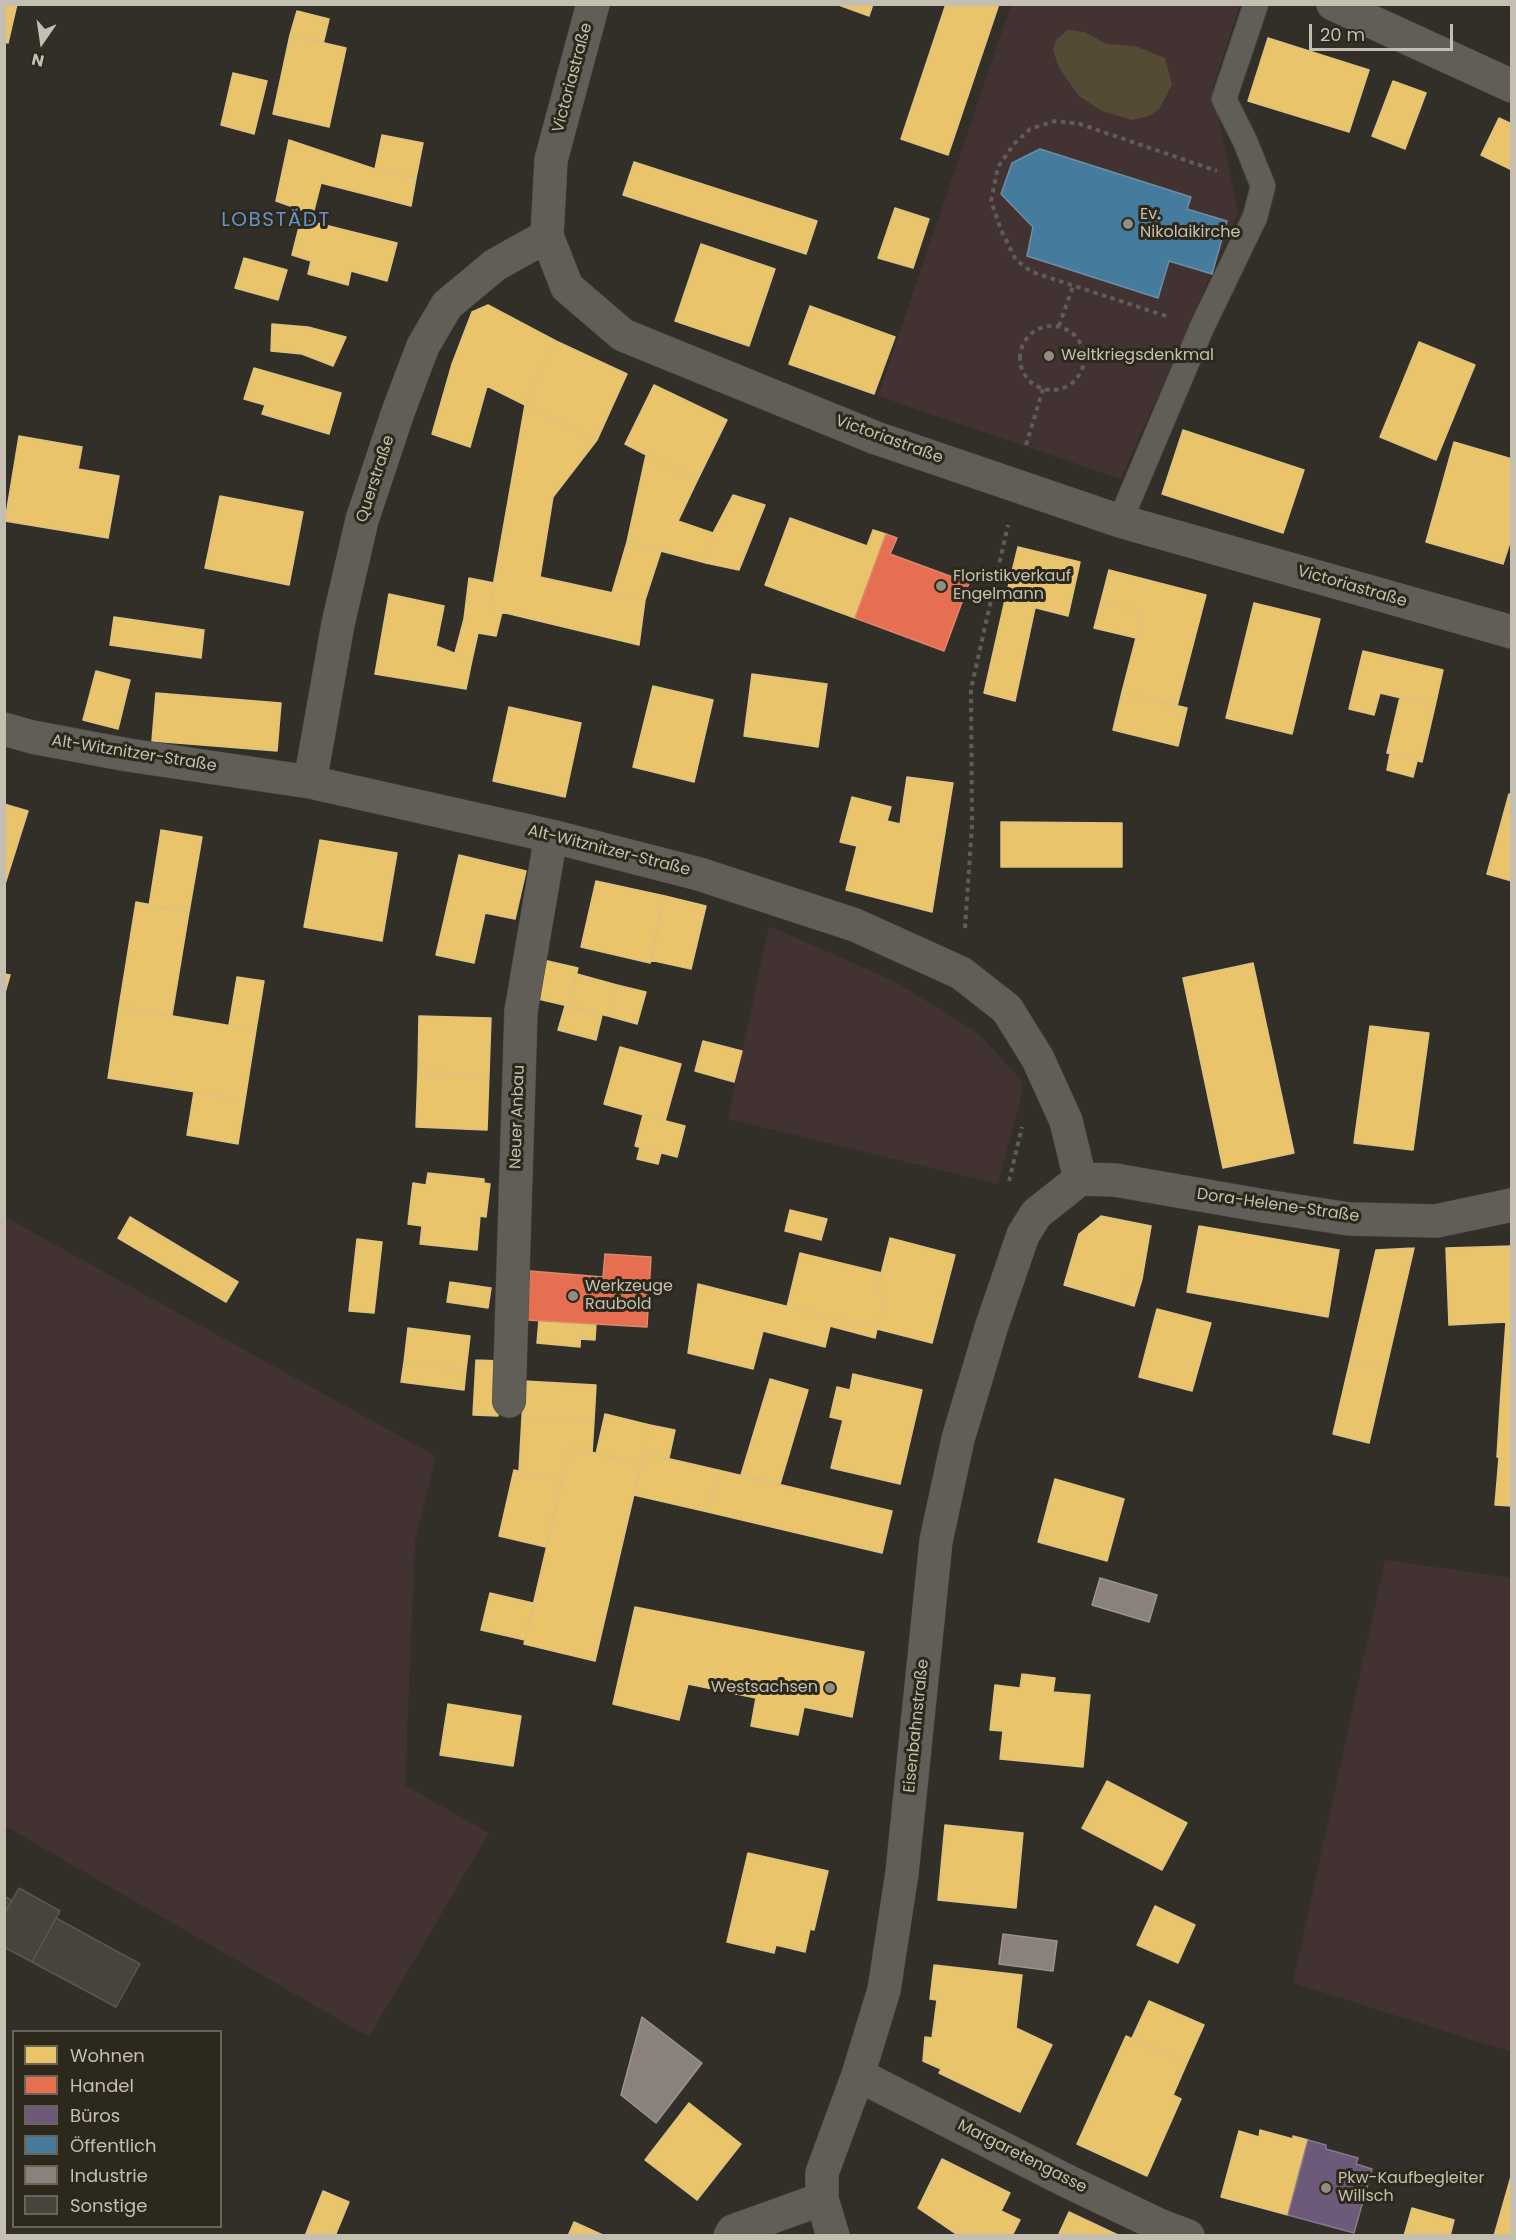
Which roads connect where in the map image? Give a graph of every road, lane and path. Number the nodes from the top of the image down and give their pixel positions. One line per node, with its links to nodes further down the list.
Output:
1 (593, 4): 6 (street, Victoriastraße)
2 (1256, 4): 5 (lane)
3 (1333, 4): 4 (street)
4 (1512, 86)
5 (1263, 186): 7 (path); 9 (lane)
6 (547, 236): 12 (street, Victoriastraße); 16 (street, Querstraße)
7 (1073, 286): 8 (path); 9 (path)
8 (1059, 326): 10 (path); 10 (path)
9 (1202, 327): 13 (lane)
10 (1043, 389): 11 (path)
11 (1026, 444)
12 (1017, 486): 13 (street, Victoriastraße); 18 (path)
13 (1120, 521): 14 (street, Victoriastraße)
14 (1512, 632)
15 (4, 729): 16 (street, Alt-Witznitzer-Straße)
16 (310, 782): 17 (street, Alt-Witznitzer-Straße)
17 (551, 836): 18 (street, Alt-Witznitzer-Straße); 23 (street, Neuer Anbau)
18 (961, 973): 20 (street, Alt-Witznitzer-Straße)
19 (1022, 1125): 22 (path)
20 (1080, 1179): 21 (street, Dora-Helene-Straße); 22 (street, Eisenbahnstraße)
21 (1512, 1205)
22 (1023, 1235): 24 (street, Eisenbahnstraße)
23 (509, 1401)
24 (858, 2075): 25 (street, Eisenbahnstraße); 28 (street, Margaretengasse)
25 (822, 2199): 26 (street); 27 (street, Eisenbahnstraße)
26 (730, 2235)
27 (833, 2235)
28 (1188, 2235)

